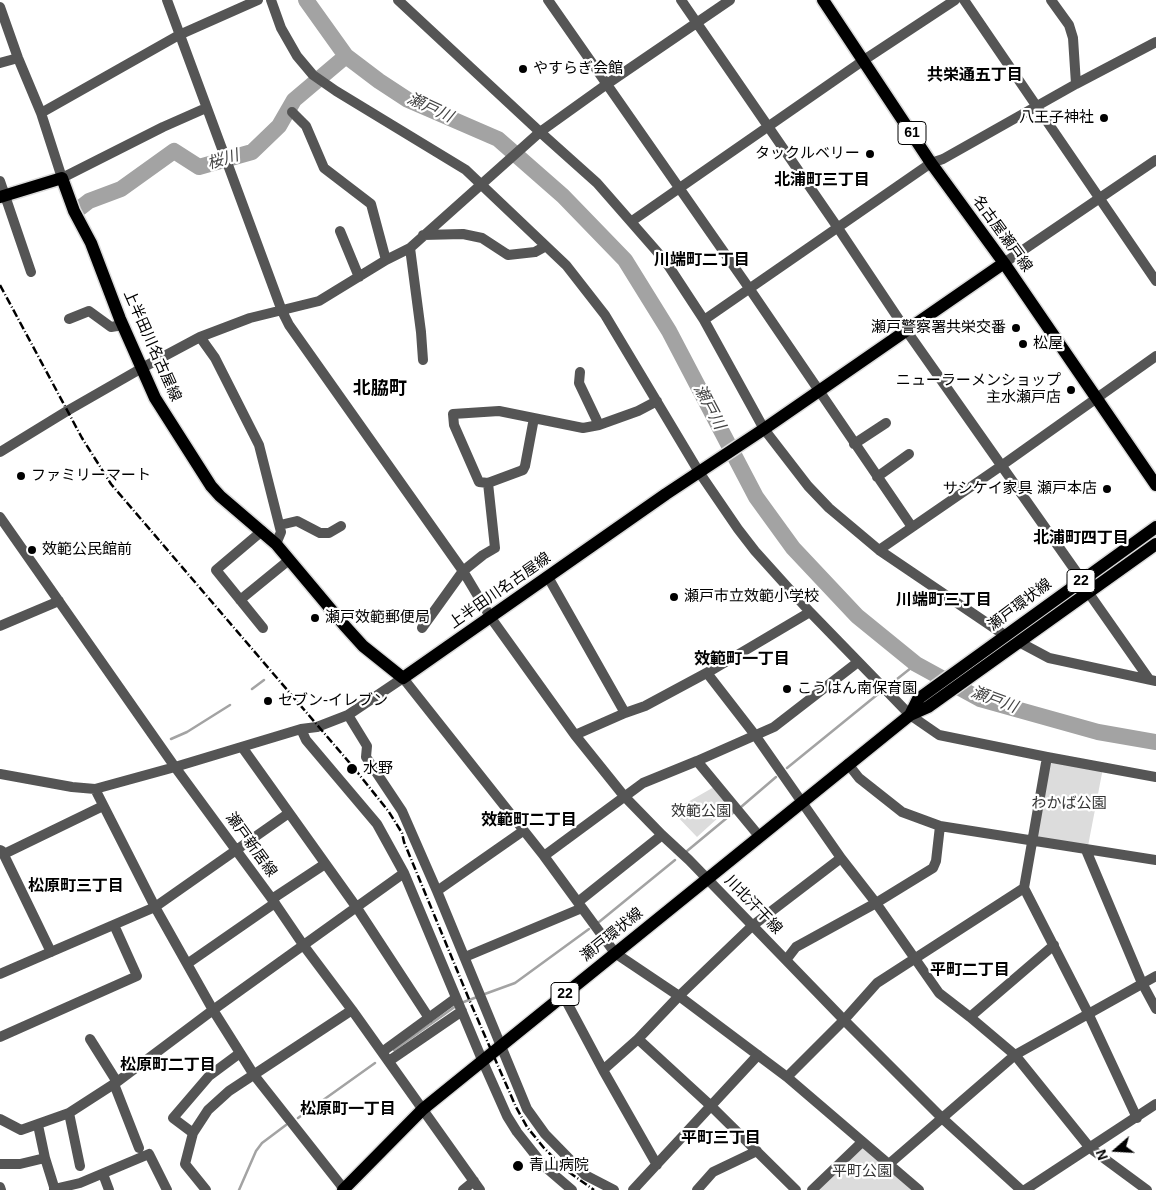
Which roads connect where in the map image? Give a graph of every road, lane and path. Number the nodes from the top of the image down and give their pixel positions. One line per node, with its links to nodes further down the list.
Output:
1 (167, 0): 14 (street, 川北汗干線)
2 (258, 0): 14 (street)
3 (271, 0): 31 (street)
4 (398, 0): 26 (street)
5 (548, 0): 19 (street)
6 (681, 0): 13 (street)
7 (730, 0): 13 (street)
8 (823, 0): 17 (main road, 名古屋瀬戸線 / 61)
9 (955, 0): 17 (street)
10 (964, 0): 21 (street)
11 (1051, 0): 20 (street)
12 (0, 7): 16 (street)
13 (697, 23): 19 (street); 25 (street)
14 (180, 35): 22 (street, 川北汗干線); 24 (street)
15 (1156, 42): 20 (street)
16 (18, 58): 18 (street); 24 (street)
17 (864, 60): 25 (street); 28 (main road, 名古屋瀬戸線 / 61)
18 (0, 63)
19 (607, 84): 26 (street); 32 (street)
20 (1076, 84): 21 (street)
21 (1037, 106): 28 (street); 34 (street)
22 (206, 108): 29 (street); 47 (street, 川北汗干線)
23 (292, 112): 41 (street)
24 (41, 113): 29 (street)
25 (768, 126): 32 (street); 36 (street)
26 (537, 135): 31 (street); 35 (street)
27 (1156, 160): 34 (street)
28 (931, 162): 36 (street); 42 (main road, 名古屋瀬戸線 / 61)
29 (62, 178): 33 (main road); 50 (main road, 上半田川名古屋線)
30 (0, 181): 33 (street)
31 (481, 185): 38 (street); 39 (street)
32 (678, 188): 35 (street); 46 (street)
33 (2, 197): 43 (street)
34 (1101, 198): 42 (street); 45 (street)
35 (632, 221): 49 (street)
36 (838, 228): 46 (street); 51 (street)
37 (340, 230): 44 (street)
38 (423, 235): 39 (street); 40 (street)
39 (546, 246): 59 (street)
40 (410, 248): 41 (street); 54 (street)
41 (386, 260): 44 (street)
42 (1004, 263): 51 (main road, 上半田川名古屋線); 58 (main road, 名古屋瀬戸線 / 61)
43 (31, 272)
44 (359, 277): 47 (street)
45 (1156, 281)
46 (749, 288): 49 (street); 57 (street)
47 (282, 311): 52 (street); 82 (street, 川北汗干線)
48 (69, 319): 50 (street)
49 (704, 320): 63 (street)
50 (123, 325): 55 (main road, 上半田川名古屋線)
51 (906, 330): 57 (main road, 上半田川名古屋線); 67 (street)
52 (200, 337): 55 (street); 73 (street)
53 (1156, 356): 58 (street)
54 (422, 360)
55 (142, 368): 65 (street); 77 (main road, 上半田川名古屋線)
56 (580, 372): 62 (street)
57 (818, 392): 63 (main road, 上半田川名古屋線); 64 (street)
58 (1096, 397): 67 (street); 71 (main road, 名古屋瀬戸線 / 61)
59 (657, 401): 62 (street); 68 (street)
60 (534, 418): 62 (street); 70 (street); 70 (street)
61 (886, 423): 64 (street)
62 (599, 425)
63 (764, 429): 68 (main road, 上半田川名古屋線); 80 (street)
64 (854, 444): 69 (street)
65 (0, 452)
66 (909, 454): 69 (street)
67 (1002, 466): 75 (street); 84 (street)
68 (699, 472): 83 (main road, 上半田川名古屋線); 88 (street)
69 (878, 477): 75 (street)
70 (488, 483): 82 (street)
71 (1156, 485)
72 (0, 517): 87 (street, 瀬戸新居線)
73 (280, 525): 74 (street); 78 (street)
74 (341, 526)
75 (912, 527): 80 (street)
76 (1156, 527): 84 (main road, 瀬戸環状線 / 22)
77 (262, 531): 78 (main road, 上半田川名古屋線); 86 (street)
78 (276, 544): 81 (main road, 上半田川名古屋線)
79 (1156, 544): 85 (main road, 瀬戸環状線 / 22)
80 (879, 550): 93 (street)
81 (289, 560): 86 (street); 97 (main road, 上半田川名古屋線)
82 (463, 571): 89 (street, 川北汗干線); 92 (street)
83 (548, 577): 89 (main road, 上半田川名古屋線); 99 (street)
84 (1082, 580): 85 (street); 93 (main road, 瀬戸環状線 / 22)
85 (1088, 592): 94 (main road, 瀬戸環状線 / 22); 98 (street)
86 (240, 600): 91 (street)
87 (59, 601): 90 (street); 109 (street, 瀬戸新居線)
88 (810, 612): 95 (street); 96 (street)
89 (491, 618): 97 (main road, 上半田川名古屋線); 103 (street, 川北汗干線)
90 (0, 626)
91 (263, 628)
92 (422, 628)
93 (1006, 636): 101 (main road, 瀬戸環状線 / 22)
94 (1018, 642): 98 (street); 101 (main road, 瀬戸環状線 / 22)
95 (858, 662): 101 (street); 104 (street)
96 (706, 673): 99 (street); 104 (street)
97 (403, 678): 100 (street); 118 (street)
98 (1152, 680)
99 (625, 713): 103 (street)
100 (348, 715): 102 (street); 132 (street)
101 (910, 715): 106 (street); 108 (main road, 瀬戸環状線 / 22)
102 (301, 729): 105 (street); 129 (street)
103 (575, 735): 113 (street, 川北汗干線)
104 (755, 735): 107 (street); 114 (street)
105 (242, 747): 109 (street); 116 (street)
106 (1047, 757): 111 (street); 121 (street)
107 (697, 761): 113 (street); 120 (street)
108 (848, 764): 114 (main road, 瀬戸環状線 / 22); 117 (street)
109 (175, 767): 112 (street); 122 (street, 瀬戸新居線)
110 (0, 774): 112 (street)
111 (1156, 777)
112 (95, 789): 115 (street)
113 (624, 796): 119 (street, 川北汗干線); 125 (street)
114 (802, 801): 120 (main road, 瀬戸環状線 / 22); 126 (street)
115 (103, 806): 124 (street); 136 (street)
116 (289, 813): 122 (street); 128 (street)
117 (940, 826): 121 (street); 134 (street)
118 (523, 831): 125 (street); 132 (street)
119 (662, 835): 130 (street, 川北汗干線); 135 (street)
120 (759, 836): 130 (main road, 瀬戸環状線 / 22)
121 (1033, 840): 123 (street); 131 (street)
122 (236, 850): 133 (street, 瀬戸新居線); 136 (street)
123 (1086, 850): 127 (street); 150 (street)
124 (2, 852): 142 (street)
125 (544, 856): 135 (street)
126 (841, 858): 134 (street); 139 (street)
127 (1156, 860)
128 (325, 864): 133 (street); 137 (street)
129 (404, 873): 137 (street); 153 (street)
130 (706, 878): 139 (street, 川北汗干線); 143 (main road, 瀬戸環状線 / 22)
131 (1024, 888): 140 (street); 145 (street)
132 (438, 891): 144 (street)
133 (274, 901): 141 (street, 瀬戸新居線); 147 (street)
134 (876, 904): 145 (street); 146 (street)
135 (580, 905): 143 (street); 144 (street)
136 (155, 907): 138 (street); 147 (street)
137 (357, 908): 141 (street); 159 (street)
138 (114, 925): 142 (street); 161 (street)
139 (752, 926): 146 (street, 川北汗干線); 152 (street)
140 (1054, 944): 157 (street); 158 (street)
141 (304, 946): 155 (street); 156 (street, 瀬戸新居線)
142 (51, 952): 148 (street)
143 (615, 953): 151 (main road, 瀬戸環状線 / 22); 152 (street)
144 (465, 957): 164 (street)
145 (915, 958): 158 (street); 160 (street)
146 (786, 960): 160 (street, 川北汗干線)
147 (187, 964): 155 (street)
148 (0, 974)
149 (1156, 976): 150 (street)
150 (1142, 983): 154 (street); 157 (street)
151 (563, 995): 164 (main road, 瀬戸環状線 / 22); 171 (street)
152 (679, 996): 163 (street); 167 (street)
153 (459, 1004): 159 (street); 169 (street); 170 (street)
154 (1156, 1009)
155 (213, 1010): 166 (street); 174 (street)
156 (352, 1010): 165 (street, 瀬戸新居線); 172 (street)
157 (1088, 1013): 168 (street); 180 (street)
158 (970, 1017): 168 (street)
159 (429, 1018): 165 (street)
160 (844, 1020): 173 (street); 179 (street, 川北汗干線)
161 (0, 1037)
162 (90, 1039): 174 (street)
163 (638, 1039): 171 (street); 176 (street)
164 (500, 1047): 170 (main road, 瀬戸環状線 / 22); 202 (street)
165 (382, 1052): 169 (street, 瀬戸新居線)
166 (240, 1053): 172 (street); 183 (street)
167 (758, 1055): 173 (street); 176 (street)
168 (1015, 1055): 179 (street); 186 (street)
169 (389, 1061): 177 (street, 瀬戸新居線)
170 (483, 1062): 177 (main road, 瀬戸環状線 / 22); 201 (street)
171 (603, 1070): 191 (street)
172 (254, 1076): 183 (street); 199 (street)
173 (787, 1077): 184 (street)
174 (115, 1083): 178 (street); 185 (street)
175 (1156, 1104): 180 (street)
176 (711, 1106): 187 (street); 191 (street)
177 (423, 1109): 194 (street, 瀬戸新居線); 199 (main road, 瀬戸環状線 / 22)
178 (69, 1113): 182 (street); 192 (street)
179 (942, 1118): 190 (street); 208 (street, 川北汗干線)
180 (1137, 1118): 186 (street)
181 (0, 1119): 182 (street)
182 (38, 1125): 188 (street)
183 (193, 1133): 198 (street)
184 (862, 1142): 190 (street); 206 (street)
185 (139, 1148)
186 (1090, 1148): 208 (street); 209 (street)
187 (757, 1151): 204 (street); 205 (street)
188 (45, 1158): 189 (street); 195 (street)
189 (0, 1164)
190 (889, 1164): 207 (street)
191 (657, 1165): 203 (street)
192 (80, 1166)
193 (103, 1174): 195 (street); 196 (street); 197 (street)
194 (477, 1186): 200 (street)
195 (54, 1189)
196 (109, 1190)
197 (167, 1190)
198 (206, 1190)
199 (343, 1190)
200 (463, 1190)
201 (572, 1190)
202 (614, 1190)
203 (633, 1190)
204 (698, 1190)
205 (796, 1190)
206 (812, 1190)
207 (919, 1190)
208 (1023, 1190)
209 (1147, 1190)

